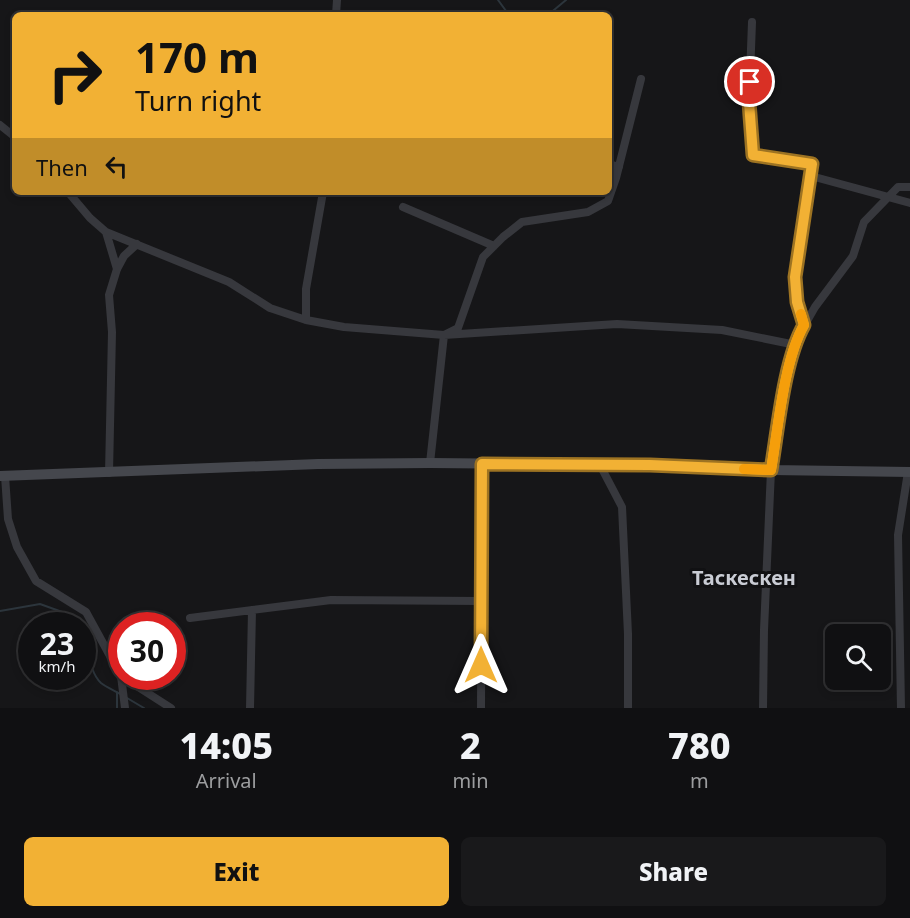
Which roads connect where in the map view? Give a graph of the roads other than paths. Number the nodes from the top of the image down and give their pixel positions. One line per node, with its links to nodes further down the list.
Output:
1 (752, 22): 7 (street)
2 (641, 79): 6 (street)
3 (0, 125): 4 (street)
4 (12, 135)
5 (612, 165): 6 (street)
6 (619, 167): 9 (street)
7 (811, 176): 13 (street); 21 (street)
8 (910, 187): 13 (street)
9 (612, 189)
10 (71, 195): 16 (street)
11 (322, 195): 20 (street)
12 (610, 195): 18 (street)
13 (888, 197): 14 (street); 21 (street)
14 (910, 203)
15 (404, 207): 18 (street)
16 (106, 232): 17 (street); 19 (street)
17 (137, 244): 19 (street); 20 (street)
18 (494, 246): 22 (street)
19 (117, 269): 29 (street)
20 (306, 320): 22 (street)
21 (804, 325): 23 (street)
22 (444, 335): 23 (street); 24 (street)
23 (796, 345): 27 (street)
24 (430, 464): 25 (main road); 29 (main road)
25 (482, 464): 26 (main road); 31 (street)
26 (600, 465): 27 (main road); 41 (street)
27 (771, 470): 28 (main road); 42 (street)
28 (909, 472): 43 (street)
29 (109, 473): 30 (main road)
30 (3, 476): 34 (street)
31 (481, 601): 32 (street); 40 (street)
32 (252, 610): 33 (street); 39 (street)
33 (190, 618)
34 (108, 652)
35 (123, 690): 37 (street)
36 (143, 690): 38 (street)
37 (125, 708)
38 (171, 708)
39 (250, 708)
40 (481, 708)
41 (628, 708)
42 (763, 708)
43 (901, 708)

